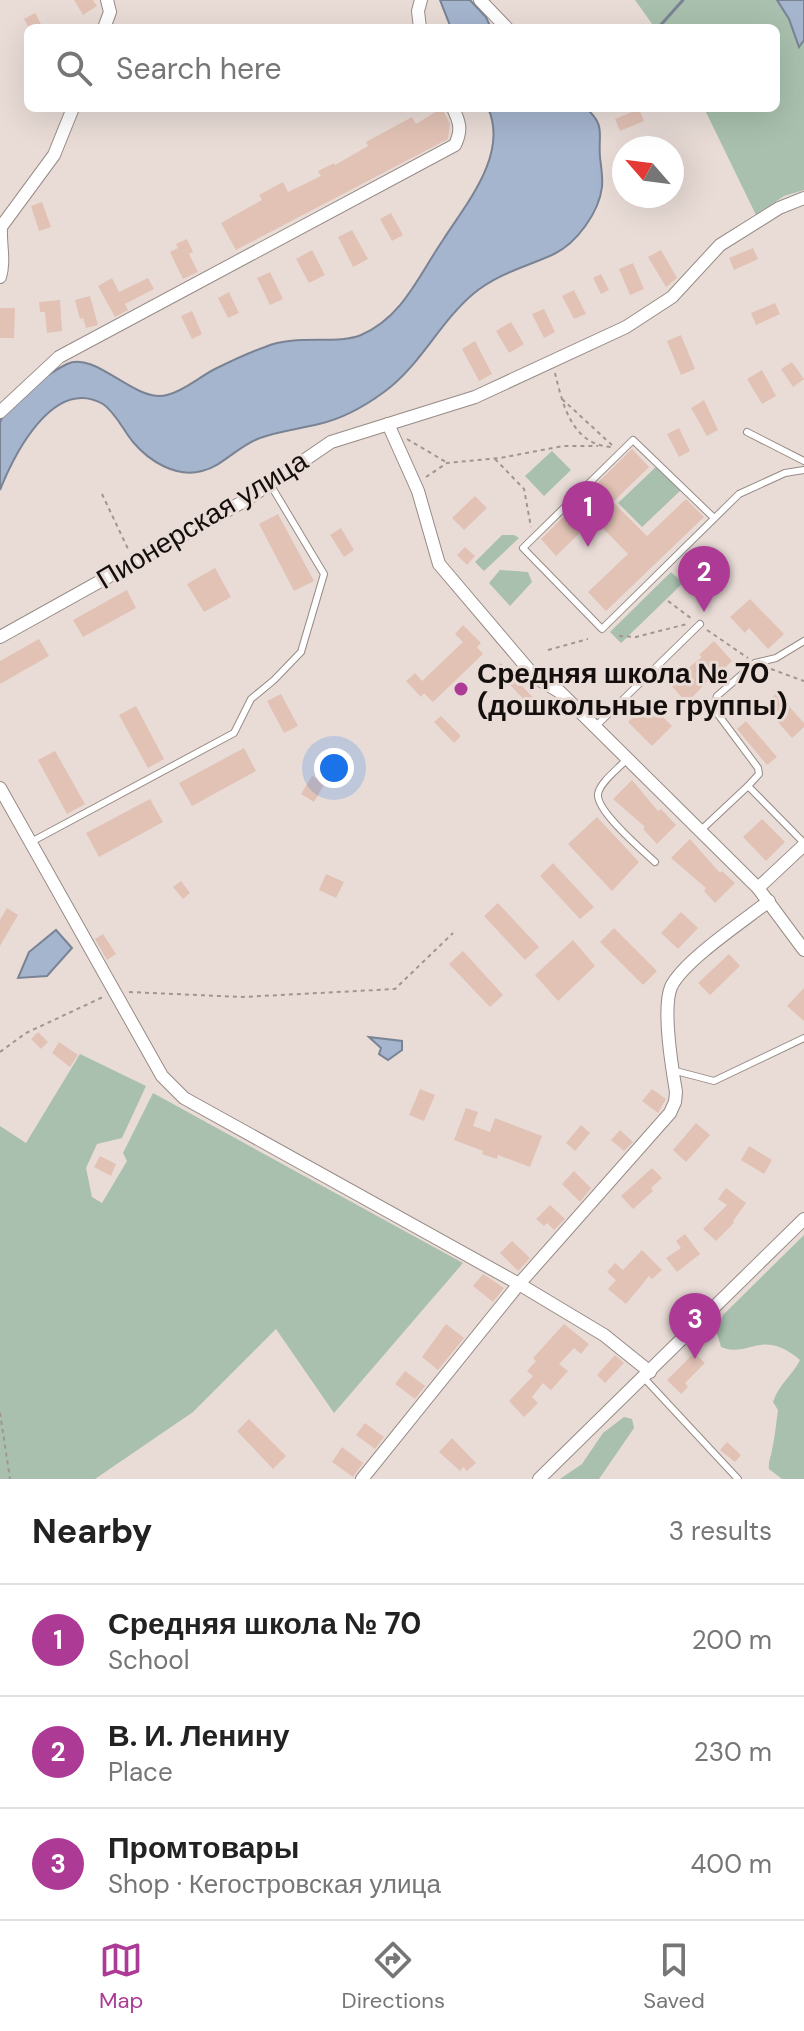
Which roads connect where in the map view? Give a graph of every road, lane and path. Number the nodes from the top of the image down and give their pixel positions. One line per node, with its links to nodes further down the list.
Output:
1 (107, 0): 4 (street)
2 (421, 0): 5 (street)
3 (480, 0): 6 (street)
4 (106, 24)
5 (420, 24)
6 (503, 24)
7 (71, 112): 10 (street)
8 (455, 112): 13 (street)
9 (804, 198): 11 (street, Пионерская улица)
10 (0, 277)
11 (553, 361): 12 (path); 14 (street, Пионерская улица)
12 (562, 399): 17 (path); 18 (path)
13 (0, 412)
14 (390, 429): 21 (path); 23 (street, Пионерская улица); 24 (street)
15 (747, 432): 20 (lane)
16 (628, 445): 18 (path); 26 (lane); 27 (lane)
17 (598, 446): 18 (path); 19 (path)
18 (614, 447)
19 (495, 459): 21 (path); 27 (path)
20 (804, 461)
21 (447, 463): 24 (path)
22 (804, 470): 26 (lane)
23 (270, 484): 28 (street, Пионерская улица); 43 (lane)
24 (416, 486): 38 (street)
25 (102, 494): 28 (path)
26 (713, 517): 27 (lane)
27 (531, 541)
28 (134, 562): 32 (street, Пионерская улица)
29 (668, 601): 31 (path)
30 (700, 624): 36 (path); 38 (lane)
31 (619, 636)
32 (0, 637)
33 (588, 639): 35 (path)
34 (804, 641): 36 (lane)
35 (548, 650)
36 (755, 663): 37 (path); 40 (lane)
37 (804, 681)
38 (595, 727): 39 (street)
39 (626, 760): 42 (street); 45 (lane)
40 (748, 786): 42 (lane); 44 (lane)
41 (0, 788): 43 (street)
42 (700, 831): 46 (street)
43 (31, 842): 50 (street)
44 (804, 844): 46 (street)
45 (655, 862)
46 (758, 888): 47 (street)
47 (769, 901): 49 (street); 53 (street)
48 (453, 933): 50 (path)
49 (804, 950)
50 (115, 992): 52 (path); 55 (street)
51 (804, 1038): 53 (lane)
52 (0, 1052)
53 (672, 1070): 55 (street)
54 (804, 1219): 56 (street)
55 (519, 1284): 56 (street); 59 (street)
56 (647, 1375): 60 (street); 61 (lane)
57 (0, 1413): 58 (path)
58 (10, 1479)
59 (362, 1479)
60 (539, 1479)
61 (738, 1479)

